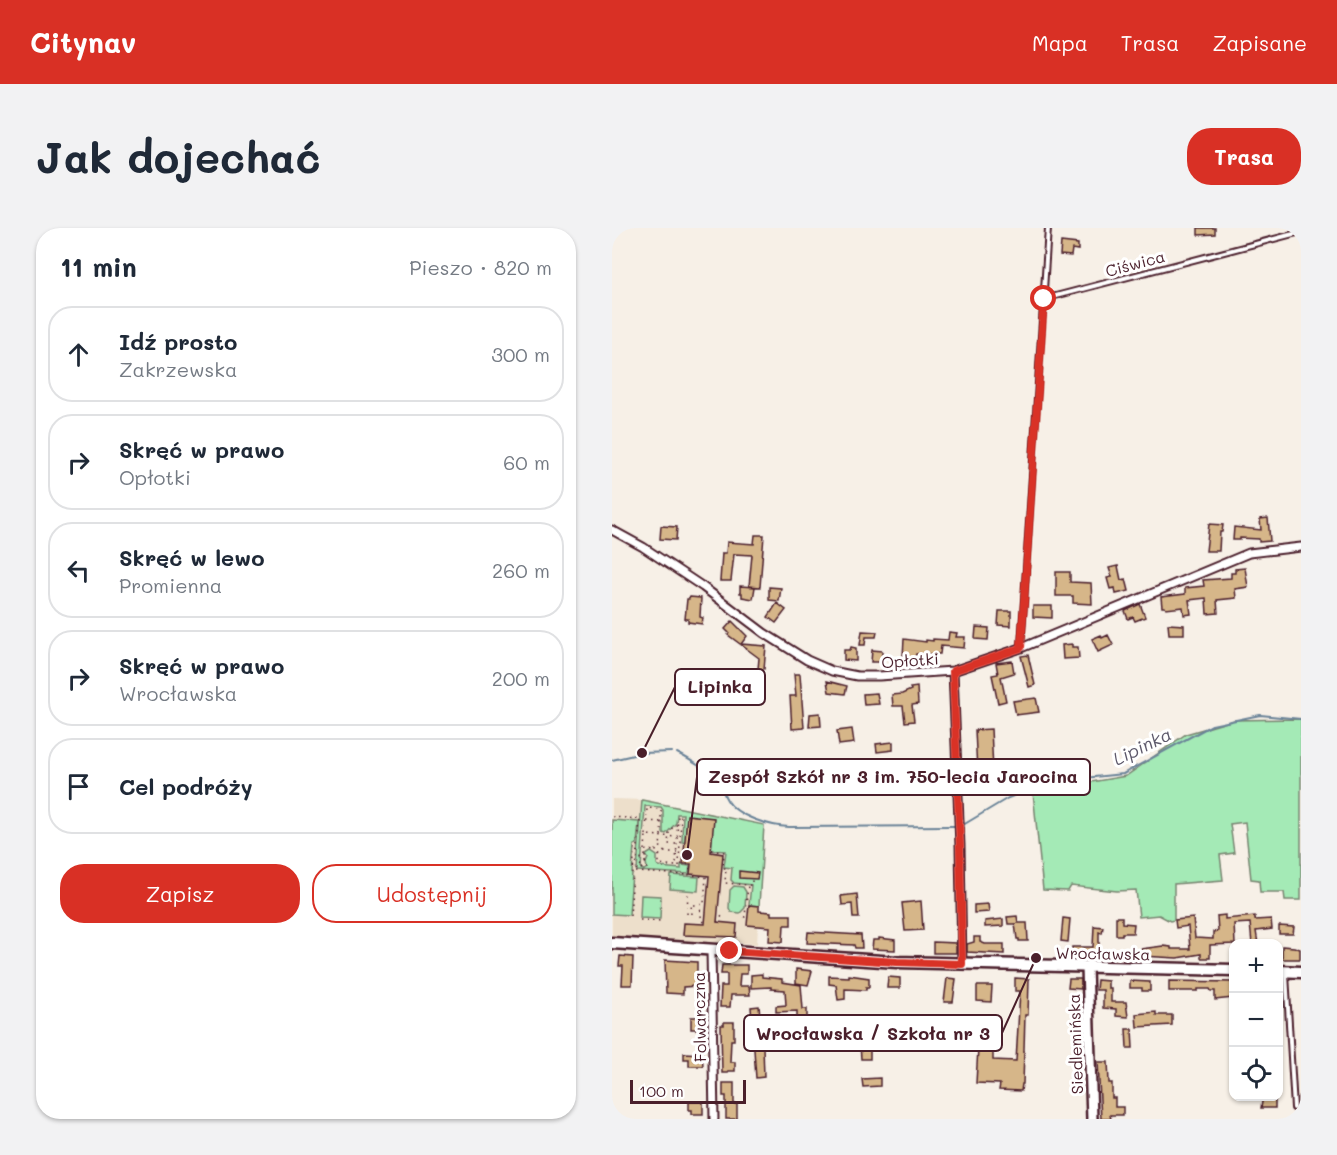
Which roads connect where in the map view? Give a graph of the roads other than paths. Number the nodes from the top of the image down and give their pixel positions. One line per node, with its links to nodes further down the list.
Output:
1 (1048, 228): 3 (lane)
2 (1301, 232): 3 (lane, Ciświca)
3 (1044, 299): 6 (lane)
4 (612, 530): 7 (street, Opłotki)
5 (1301, 547): 6 (street, Opłotki)
6 (1021, 648): 7 (street, Opłotki)
7 (953, 671): 10 (street)
8 (612, 943): 9 (main road, Wrocławska)
9 (711, 950): 10 (main road, Wrocławska); 17 (street, Folwarczna)
10 (962, 964): 11 (main road, Wrocławska)
11 (1087, 967): 12 (main road, Wrocławska); 18 (street, Siedlemińska)
12 (1229, 970)
13 (1283, 971): 14 (main road)
14 (1301, 972)
15 (1283, 982): 16 (lane)
16 (1294, 1108)
17 (714, 1119)
18 (1092, 1119)

